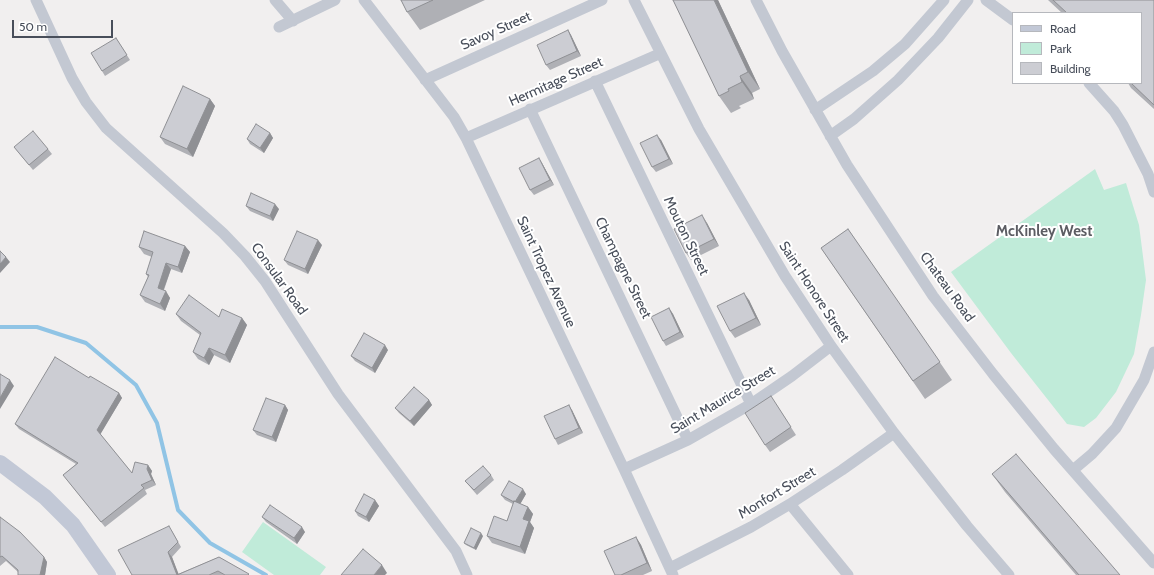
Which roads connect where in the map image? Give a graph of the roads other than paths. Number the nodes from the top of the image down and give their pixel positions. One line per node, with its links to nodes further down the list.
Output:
1 (36, 0): 35 (street, Consular Road)
2 (275, 0): 12 (street)
3 (335, 0): 12 (street)
4 (364, 0): 15 (street, Saint Tropez Avenue)
5 (602, 0): 15 (street, Savoy Street)
6 (634, 0): 14 (street, Saint Honore Street)
7 (756, 0): 19 (street, Chateau Road)
8 (944, 0): 19 (street)
9 (968, 0): 20 (street)
10 (986, 0): 11 (street)
11 (1012, 19)
12 (293, 21): 13 (street)
13 (279, 27)
14 (659, 54): 16 (street, Hermitage Street); 23 (street, Saint Honore Street)
15 (425, 80): 21 (street, Saint Tropez Avenue)
16 (595, 81): 18 (street, Hermitage Street); 25 (street, Mouton Street)
17 (1090, 84): 22 (street)
18 (530, 109): 21 (street, Hermitage Street); 27 (street, Champagne Street)
19 (815, 110): 20 (street, Chateau Road)
20 (830, 136): 30 (street, Chateau Road)
21 (466, 138): 29 (street, Saint Tropez Avenue)
22 (1154, 192)
23 (831, 346): 25 (street, Saint Maurice Street); 26 (street, Saint Honore Street)
24 (1154, 352): 30 (street)
25 (751, 404): 27 (street, Saint Maurice Street)
26 (894, 433): 31 (street, Monfort Street); 37 (street, Saint Honore Street)
27 (688, 440): 29 (street, Saint Maurice Street)
28 (0, 463): 34 (street)
29 (624, 470): 33 (street, Saint Tropez Avenue)
30 (1073, 470): 32 (street, Chateau Road)
31 (790, 504): 33 (street, Monfort Street); 36 (street)
32 (1154, 563)
33 (671, 571)
34 (108, 575)
35 (467, 575)
36 (848, 575)
37 (1009, 575)

